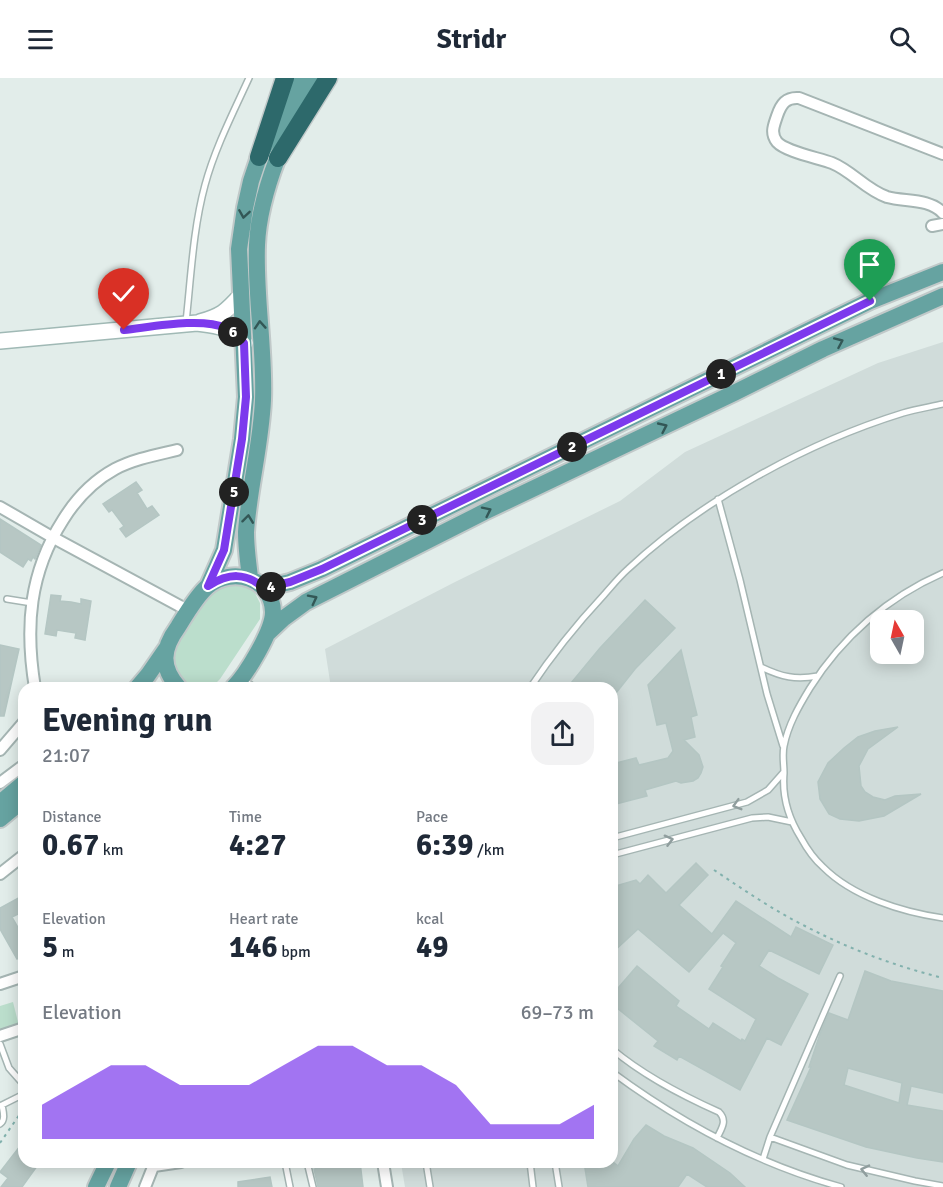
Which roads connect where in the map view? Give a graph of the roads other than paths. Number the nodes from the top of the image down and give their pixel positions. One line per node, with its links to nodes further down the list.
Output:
1 (249, 78): 13 (lane)
2 (285, 78): 7 (highway)
3 (300, 78): 7 (main road)
4 (316, 78): 8 (main road)
5 (328, 78): 8 (highway)
6 (943, 154): 9 (street)
7 (259, 158): 11 (main road, one-way to 11)
8 (278, 158): 22 (main road, one-way to 8)
9 (943, 213)
10 (943, 272): 24 (main road)
11 (242, 295): 13 (street); 15 (main road)
12 (943, 296): 28 (main road, one-way to 12)
13 (191, 324): 14 (street); 15 (street)
14 (0, 341)
15 (244, 343): 23 (main road)
16 (943, 404): 18 (lane)
17 (177, 450): 20 (street)
18 (718, 500): 30 (lane); 36 (lane)
19 (0, 507): 20 (street)
20 (52, 537): 26 (street); 27 (street)
21 (943, 573): 31 (lane)
22 (250, 578): 23 (main road); 24 (main road)
23 (208, 586): 27 (main road)
24 (264, 588): 28 (main road)
25 (7, 599): 26 (lane)
26 (32, 603): 32 (street)
27 (189, 611): 29 (main road)
28 (267, 634): 35 (main road)
29 (166, 649): 33 (main road); 34 (main road)
30 (761, 667): 31 (lane); 38 (lane)
31 (818, 676): 38 (lane)
32 (35, 682)
33 (142, 682)
34 (174, 682)
35 (243, 682)
36 (534, 682)
37 (18, 729): 39 (street)
38 (784, 747): 41 (lane)
39 (0, 750)
40 (18, 770): 42 (street)
41 (784, 772): 47 (lane); 48 (lane, one-way to 48)
42 (0, 783)
43 (18, 788): 44 (main road)
44 (0, 803)
45 (18, 804): 46 (main road)
46 (0, 819)
47 (792, 822): 49 (lane, one-way to 47); 52 (lane)
48 (618, 836)
49 (618, 853)
50 (18, 860): 51 (street)
51 (0, 874)
52 (943, 918)
53 (840, 976): 65 (lane)
54 (18, 978): 55 (street)
55 (0, 984)
56 (18, 1030): 57 (street)
57 (0, 1036)
58 (0, 1044): 61 (lane)
59 (618, 1053): 66 (lane)
60 (618, 1076): 66 (lane)
61 (18, 1078)
62 (18, 1097): 63 (lane)
63 (1, 1105): 64 (lane)
64 (0, 1124)
65 (770, 1137): 67 (lane); 77 (lane, one-way to 65)
66 (717, 1138): 67 (lane)
67 (763, 1159): 87 (lane)
68 (105, 1168): 78 (main road)
69 (126, 1168): 79 (main road)
70 (153, 1168): 80 (street)
71 (286, 1168): 81 (lane)
72 (309, 1168): 82 (lane)
73 (384, 1168): 83 (street)
74 (427, 1168): 84 (lane)
75 (531, 1168): 85 (lane)
76 (556, 1168): 86 (lane)
77 (943, 1186)
78 (96, 1187)
79 (118, 1187)
80 (145, 1187)
81 (290, 1187)
82 (313, 1187)
83 (387, 1187)
84 (429, 1187)
85 (533, 1187)
86 (559, 1187)
87 (841, 1187)

